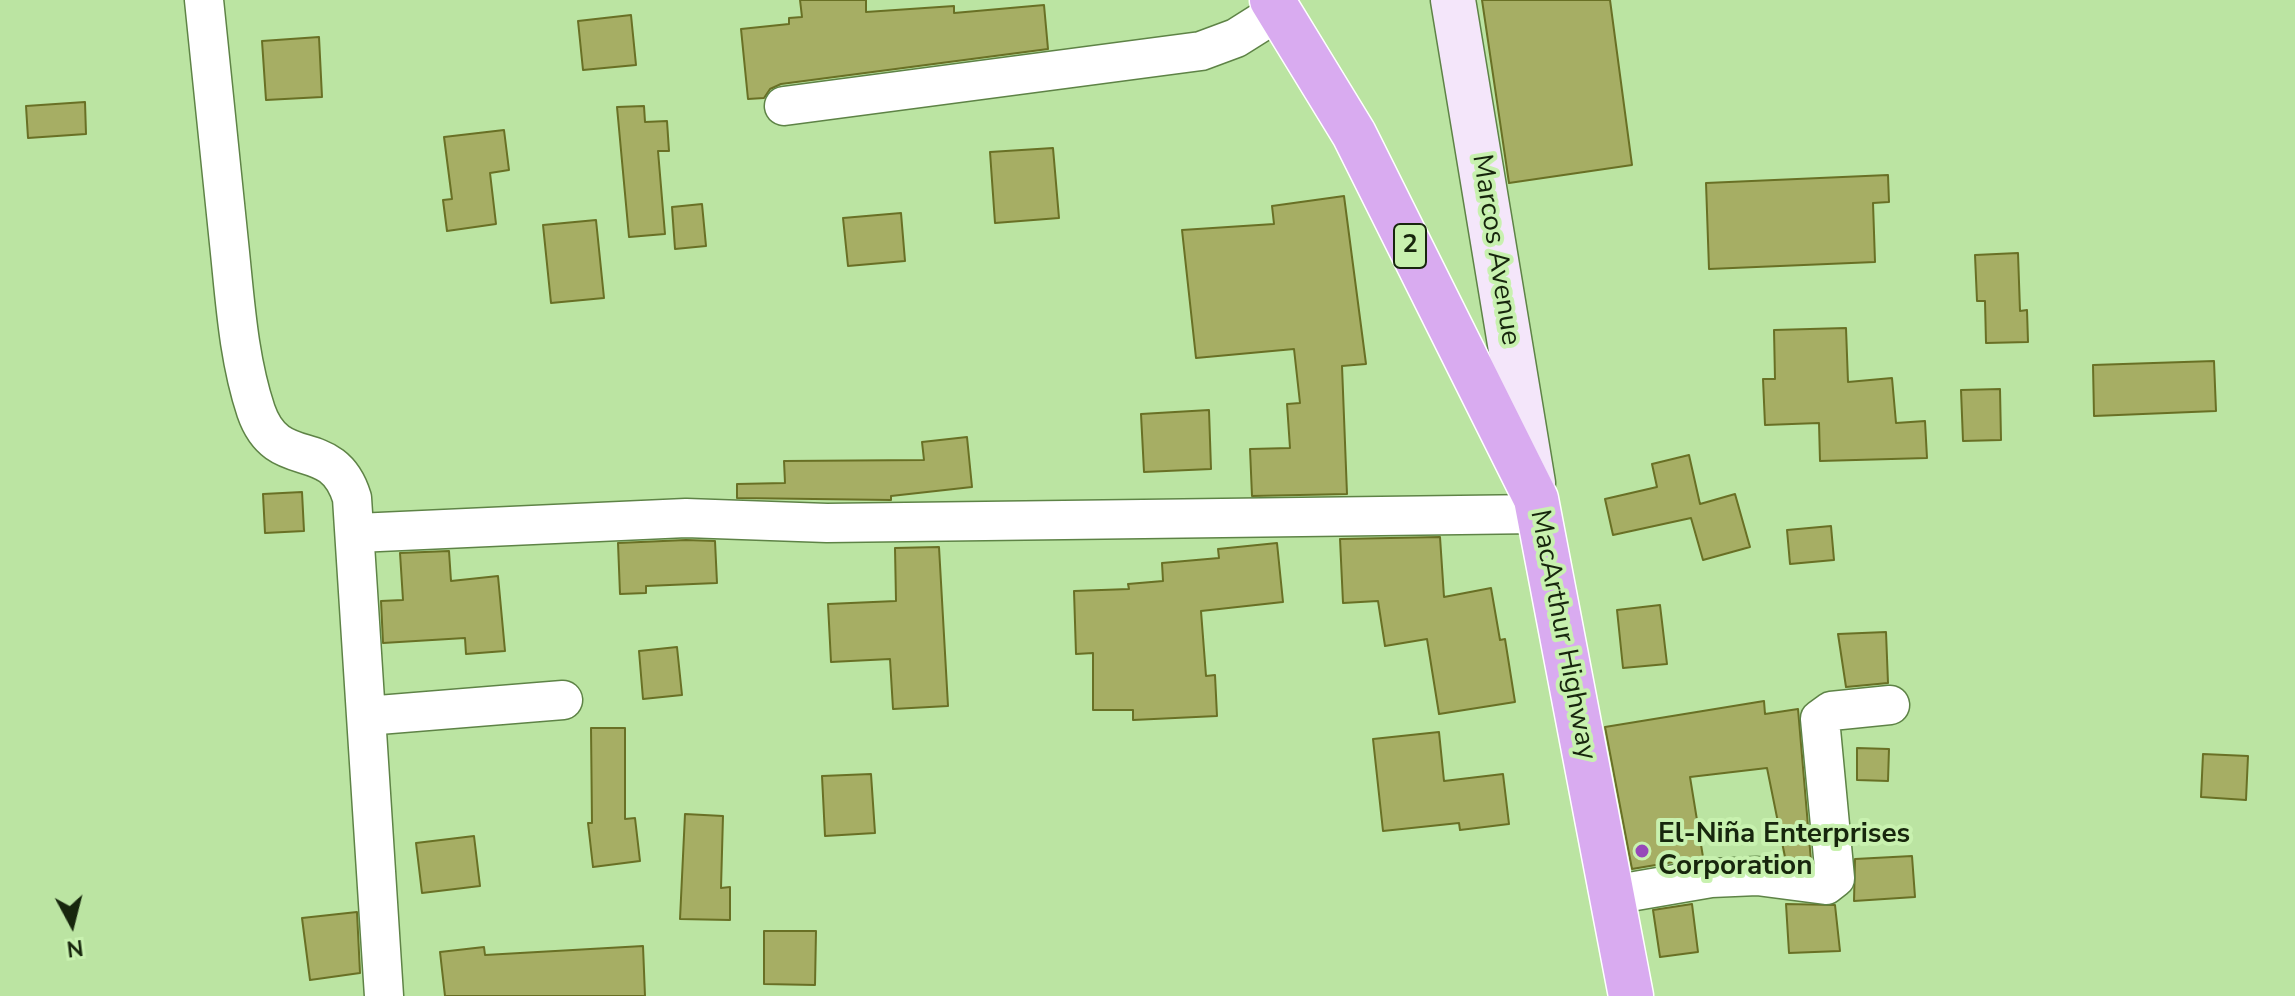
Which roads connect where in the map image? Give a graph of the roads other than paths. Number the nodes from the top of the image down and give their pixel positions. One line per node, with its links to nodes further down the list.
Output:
1 (204, 0): 6 (street)
2 (1453, 0): 5 (street, Marcos Avenue)
3 (1276, 6): 4 (street); 5 (highway, MacArthur Highway / 2)
4 (784, 106)
5 (1538, 506): 6 (street); 10 (highway, MacArthur Highway / 2)
6 (357, 533): 9 (street)
7 (563, 700): 9 (street)
8 (1890, 705): 10 (street)
9 (366, 716): 11 (street)
10 (1612, 895): 12 (highway, MacArthur Highway / 2)
11 (384, 996)
12 (1631, 996)

